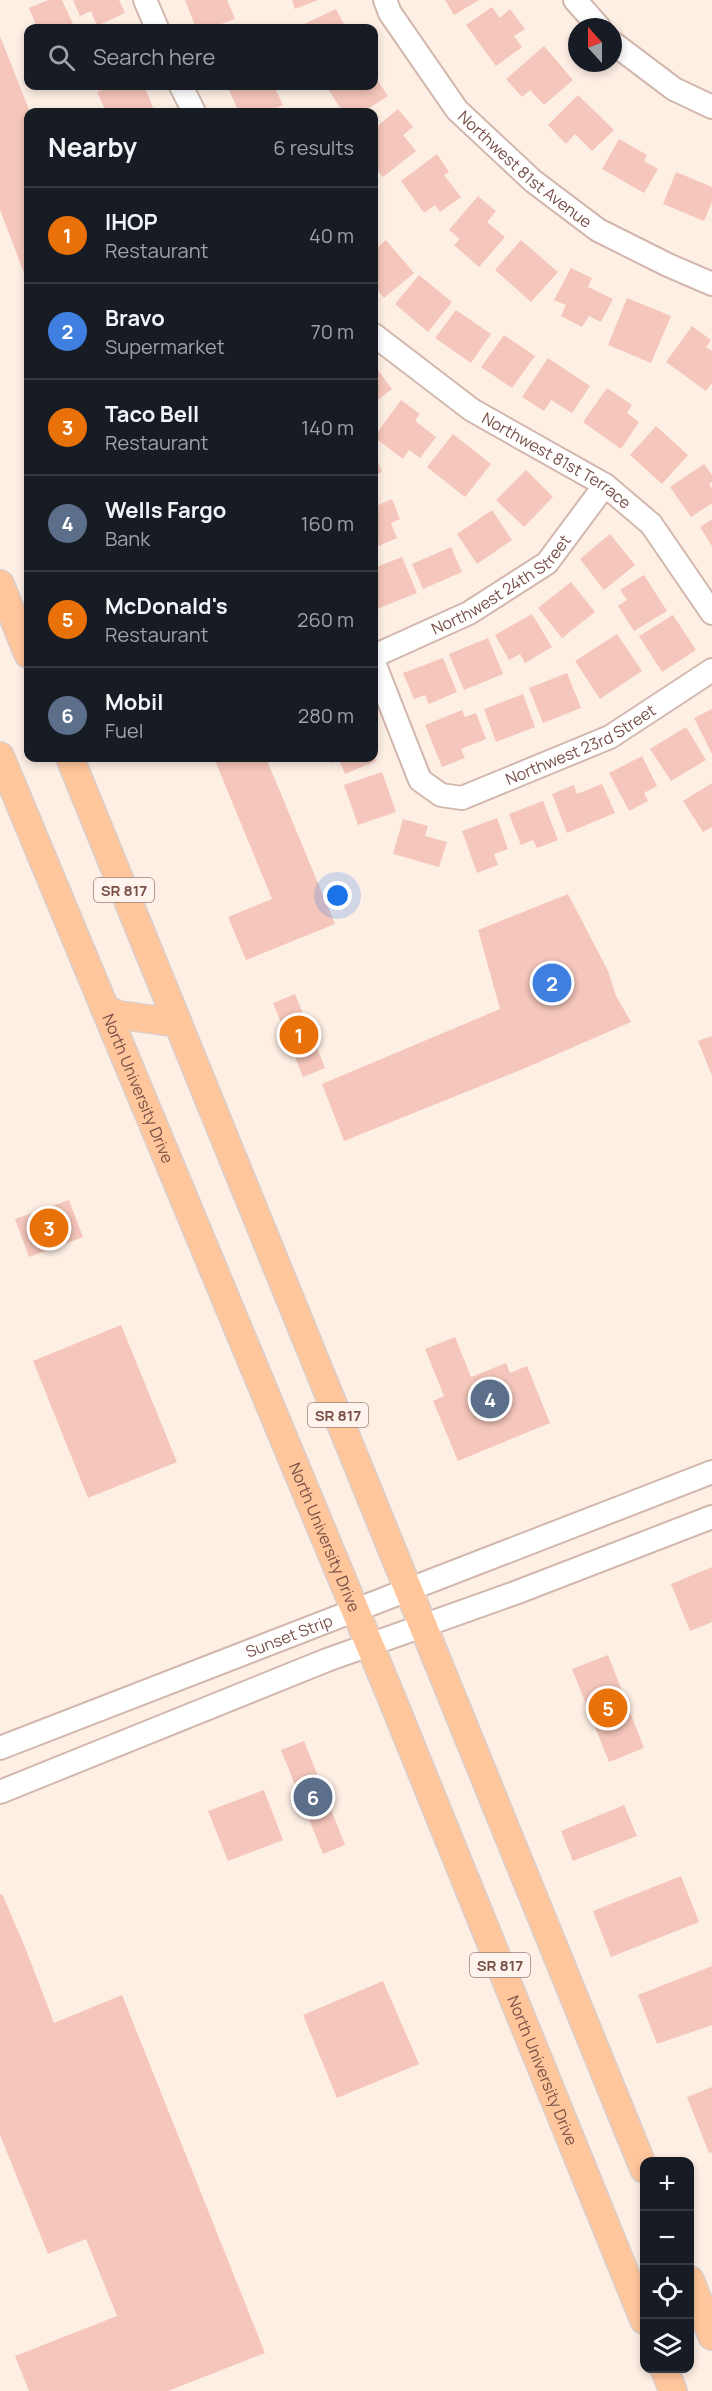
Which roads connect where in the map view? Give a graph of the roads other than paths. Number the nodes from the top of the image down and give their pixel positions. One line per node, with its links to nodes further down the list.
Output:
1 (145, 0): 5 (street)
2 (385, 0): 10 (street, Northwest 81st Avenue)
3 (575, 0): 4 (street)
4 (591, 18)
5 (155, 24)
6 (622, 50): 8 (street)
7 (183, 90): 9 (street)
8 (712, 107)
9 (192, 108)
10 (712, 284)
11 (378, 338): 12 (street, Northwest 81st Terrace)
12 (605, 485): 14 (street, Northwest 81st Terrace); 16 (street, Northwest 24th Street)
13 (0, 584): 15 (main road)
14 (712, 613)
15 (24, 644)
16 (378, 654)
17 (712, 670): 18 (street, Northwest 23rd Street)
18 (378, 673)
19 (0, 756): 21 (main road, North University Drive / SR 817)
20 (72, 762): 22 (main road, SR 817)
21 (105, 1009): 22 (main road); 26 (main road, North University Drive / SR 817)
22 (177, 1023): 25 (main road, SR 817)
23 (712, 1472): 25 (street, Sunset Strip)
24 (712, 1517): 27 (street)
25 (409, 1589): 26 (street, Sunset Strip); 27 (main road, SR 817)
26 (355, 1610): 28 (main road, North University Drive / SR 817); 29 (street, Sunset Strip)
27 (424, 1627): 28 (street); 31 (main road, SR 817)
28 (370, 1645): 30 (street); 33 (main road, North University Drive / SR 817)
29 (0, 1748)
30 (0, 1792)
31 (640, 2157)
32 (694, 2290): 34 (main road)
33 (645, 2319)
34 (712, 2336)
35 (666, 2373): 36 (main road)
36 (673, 2391)

